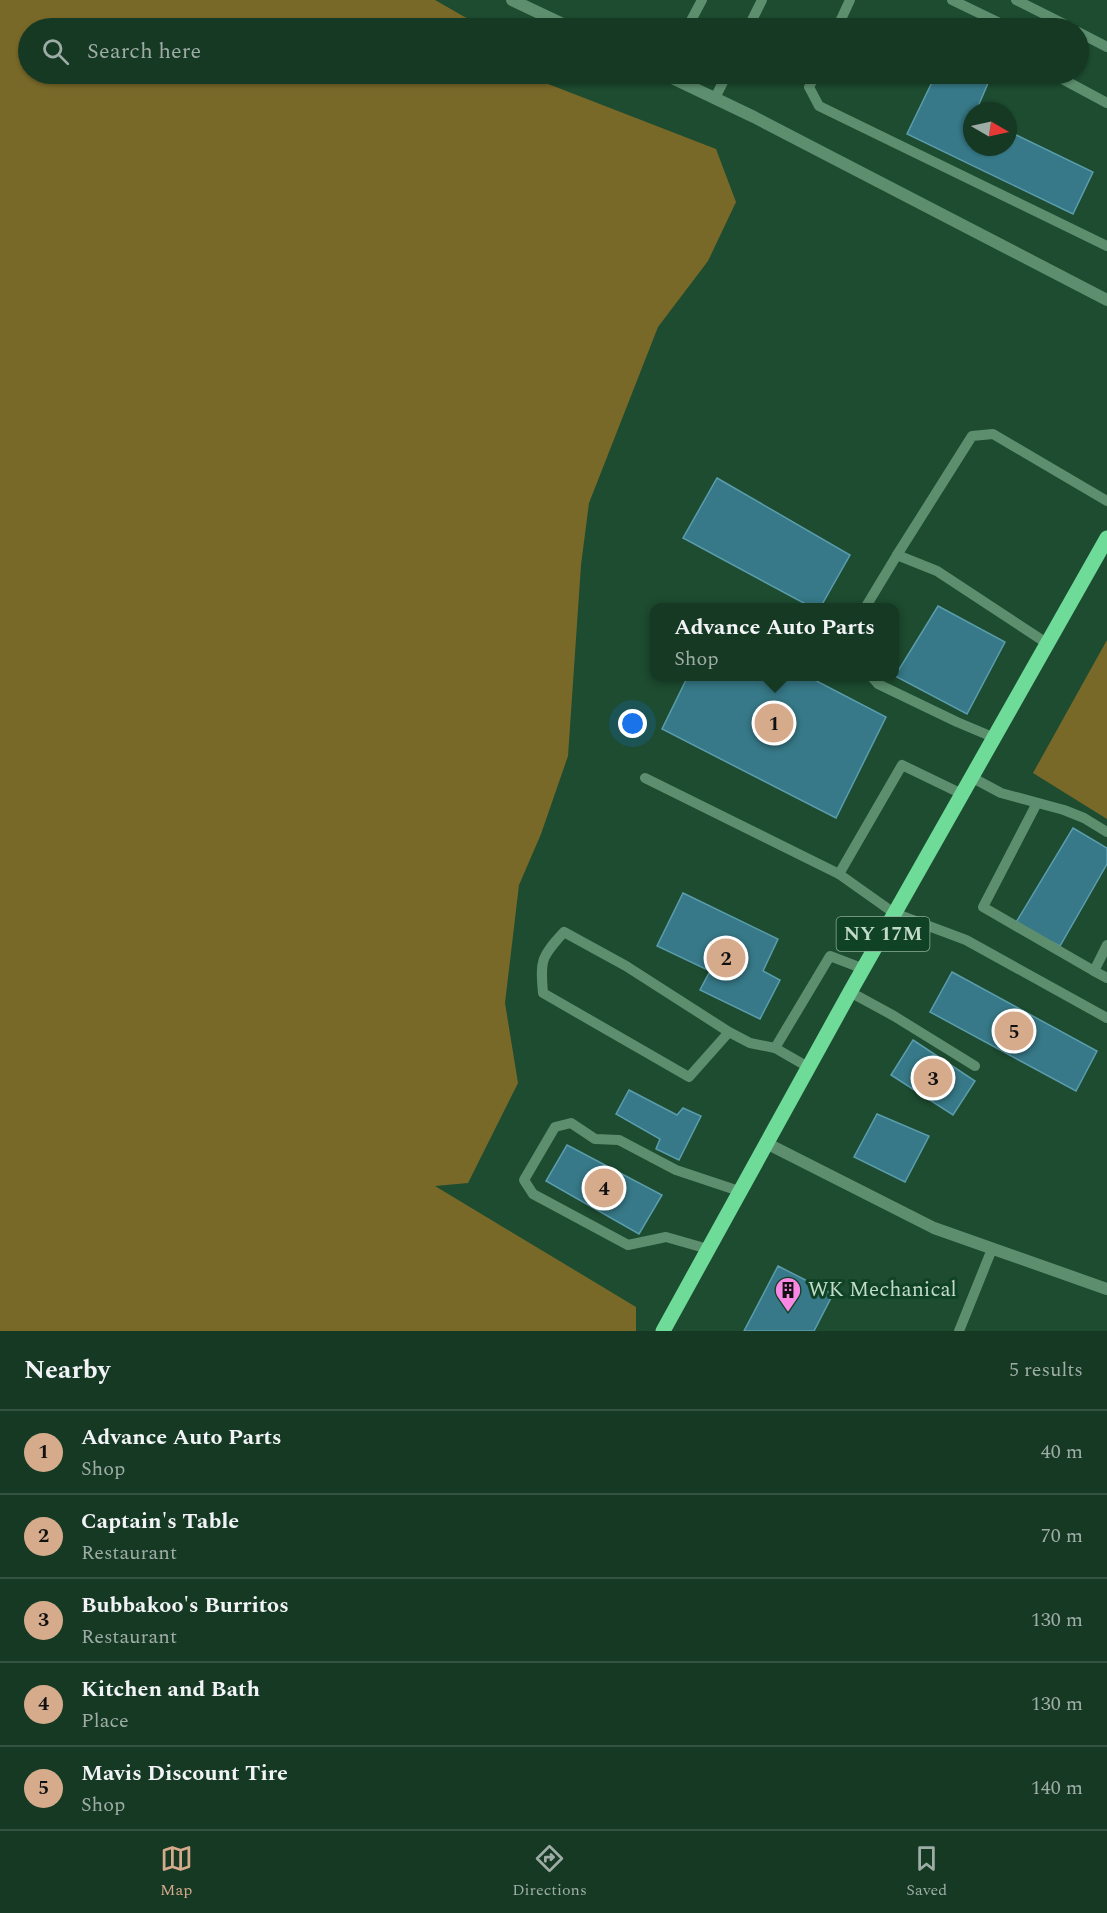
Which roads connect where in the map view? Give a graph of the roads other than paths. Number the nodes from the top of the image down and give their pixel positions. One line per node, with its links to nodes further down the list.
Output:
1 (512, 0): 7 (street)
2 (702, 0): 8 (lane)
3 (762, 0): 9 (lane)
4 (850, 0): 10 (lane)
5 (952, 0): 11 (lane)
6 (1016, 0): 12 (lane)
7 (550, 18)
8 (692, 18)
9 (753, 18)
10 (842, 18)
11 (989, 18)
12 (1052, 18)
13 (1089, 38): 14 (lane)
14 (1107, 47)
15 (686, 84): 19 (street)
16 (722, 84): 19 (lane)
17 (811, 84): 21 (lane)
18 (1072, 84): 20 (lane)
19 (716, 98): 22 (street)
20 (1107, 103)
21 (1107, 246)
22 (1107, 300)
23 (1107, 501): 25 (lane)
24 (1107, 538): 27 (main road, NY 17M)
25 (897, 555): 26 (lane); 27 (lane)
26 (868, 603)
27 (1048, 644): 29 (main road, NY 17M)
28 (875, 681): 29 (lane)
29 (995, 738): 31 (main road, NY 17M)
30 (645, 778): 35 (lane)
31 (973, 778): 32 (main road, NY 17M); 33 (lane)
32 (962, 794): 35 (lane); 36 (main road, NY 17M)
33 (1037, 803): 34 (lane); 39 (lane)
34 (1107, 832)
35 (838, 874): 36 (lane)
36 (894, 914): 38 (main road, NY 17M); 42 (lane)
37 (1107, 945): 39 (lane)
38 (864, 969): 41 (main road, NY 17M); 44 (lane)
39 (1094, 971): 40 (lane)
40 (1107, 978)
41 (850, 992): 45 (lane); 46 (main road, NY 17M)
42 (1107, 1018)
43 (729, 1032): 43 (lane); 44 (lane)
44 (775, 1048): 46 (lane)
45 (975, 1066)
46 (808, 1067): 47 (main road, NY 17M)
47 (766, 1143): 48 (main road, NY 17M); 50 (street)
48 (739, 1191): 49 (main road, NY 17M); 49 (lane)
49 (708, 1249): 52 (main road, NY 17M)
50 (992, 1249): 51 (street); 53 (lane)
51 (1107, 1289)
52 (663, 1331)
53 (959, 1331)

